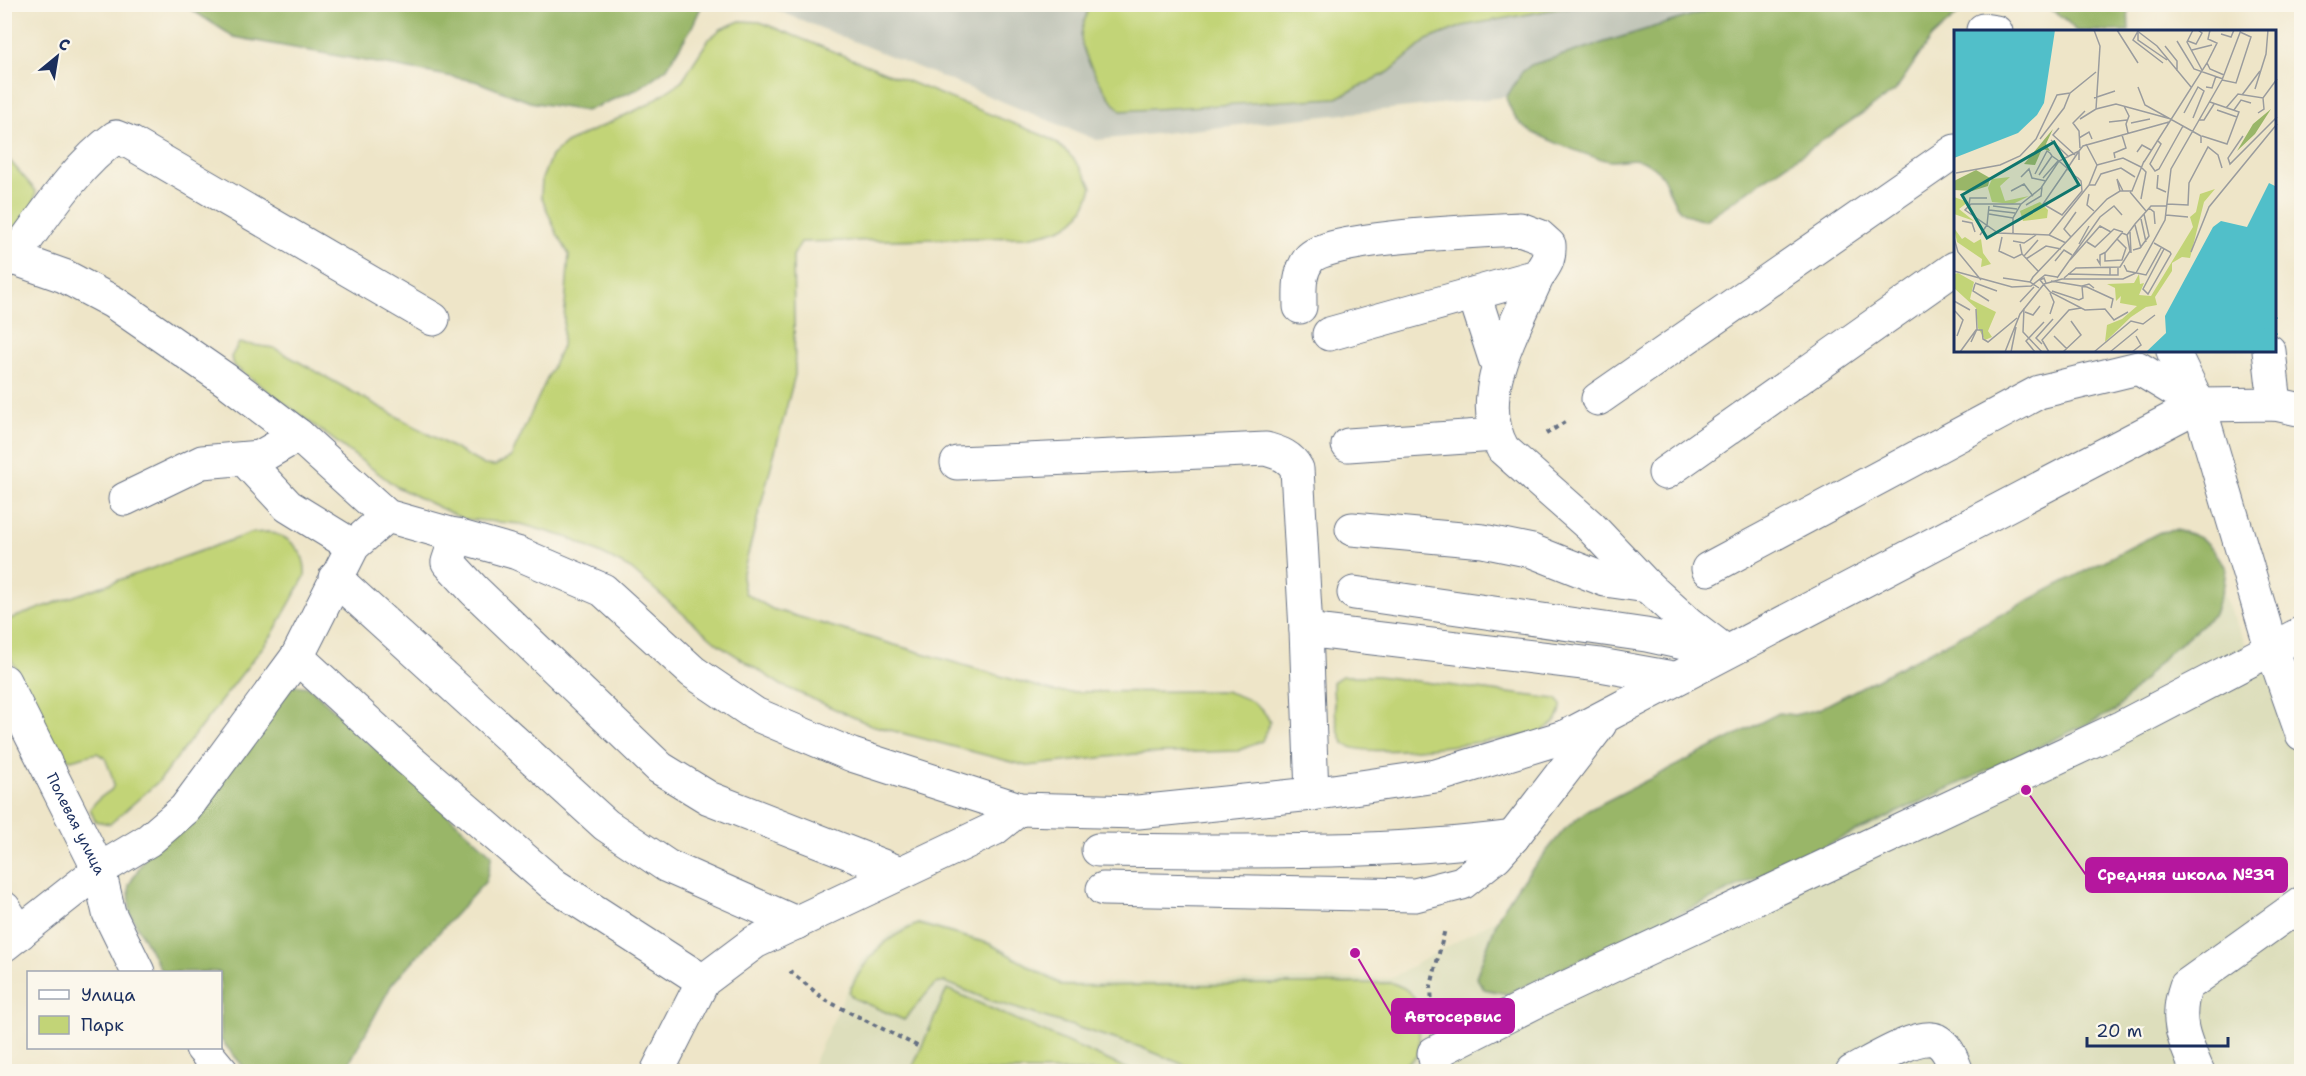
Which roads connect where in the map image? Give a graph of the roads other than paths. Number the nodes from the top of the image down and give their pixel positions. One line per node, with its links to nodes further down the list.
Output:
1 (1954, 152): 13 (street)
2 (9, 260): 7 (street); 16 (street)
3 (1954, 269): 21 (street)
4 (1537, 276): 5 (street); 6 (street); 12 (street)
5 (1474, 294): 8 (street); 12 (street)
6 (1300, 307)
7 (434, 319)
8 (1329, 334)
9 (2173, 352): 14 (street)
10 (2196, 352): 14 (street)
11 (2270, 352): 15 (street)
12 (1498, 368): 18 (street)
13 (1598, 399)
14 (2199, 405): 15 (street); 27 (street); 33 (street); 34 (street)
15 (2288, 407)
16 (298, 435): 19 (street); 23 (street)
17 (1348, 445): 18 (street)
18 (1503, 446): 29 (street)
19 (245, 460): 22 (street); 26 (street)
20 (957, 463): 31 (street)
21 (1665, 473)
22 (125, 499)
23 (387, 516): 25 (street); 26 (street)
24 (1352, 529): 29 (street)
25 (457, 535): 41 (street); 45 (street)
26 (353, 546): 28 (street)
27 (1708, 569)
28 (335, 579): 35 (street); 48 (street)
29 (1647, 586): 34 (street)
30 (1354, 593): 34 (street)
31 (1306, 630): 36 (street); 40 (street)
32 (2301, 633): 33 (street)
33 (2272, 648): 39 (street); 53 (street)
34 (1726, 652): 36 (street)
35 (297, 657): 44 (street); 51 (street)
36 (1673, 678): 38 (street)
37 (4, 681): 44 (street, Полевая улица)
38 (1606, 716): 40 (street); 42 (street)
39 (2301, 734)
40 (1312, 794): 41 (street)
41 (1019, 810): 45 (street)
42 (1513, 837): 43 (street); 46 (street)
43 (1098, 850)
44 (99, 870): 49 (street); 50 (street, Полевая улица)
45 (898, 872): 48 (street)
46 (1103, 889)
47 (2301, 903): 58 (street)
48 (796, 923): 51 (street)
49 (10, 929)
50 (138, 971)
51 (703, 981): 55 (street)
52 (204, 1049): 54 (street)
53 (1436, 1062)
54 (222, 1071)
55 (657, 1071)
56 (1852, 1071): 57 (street)
57 (1957, 1071)
58 (2198, 1071)

